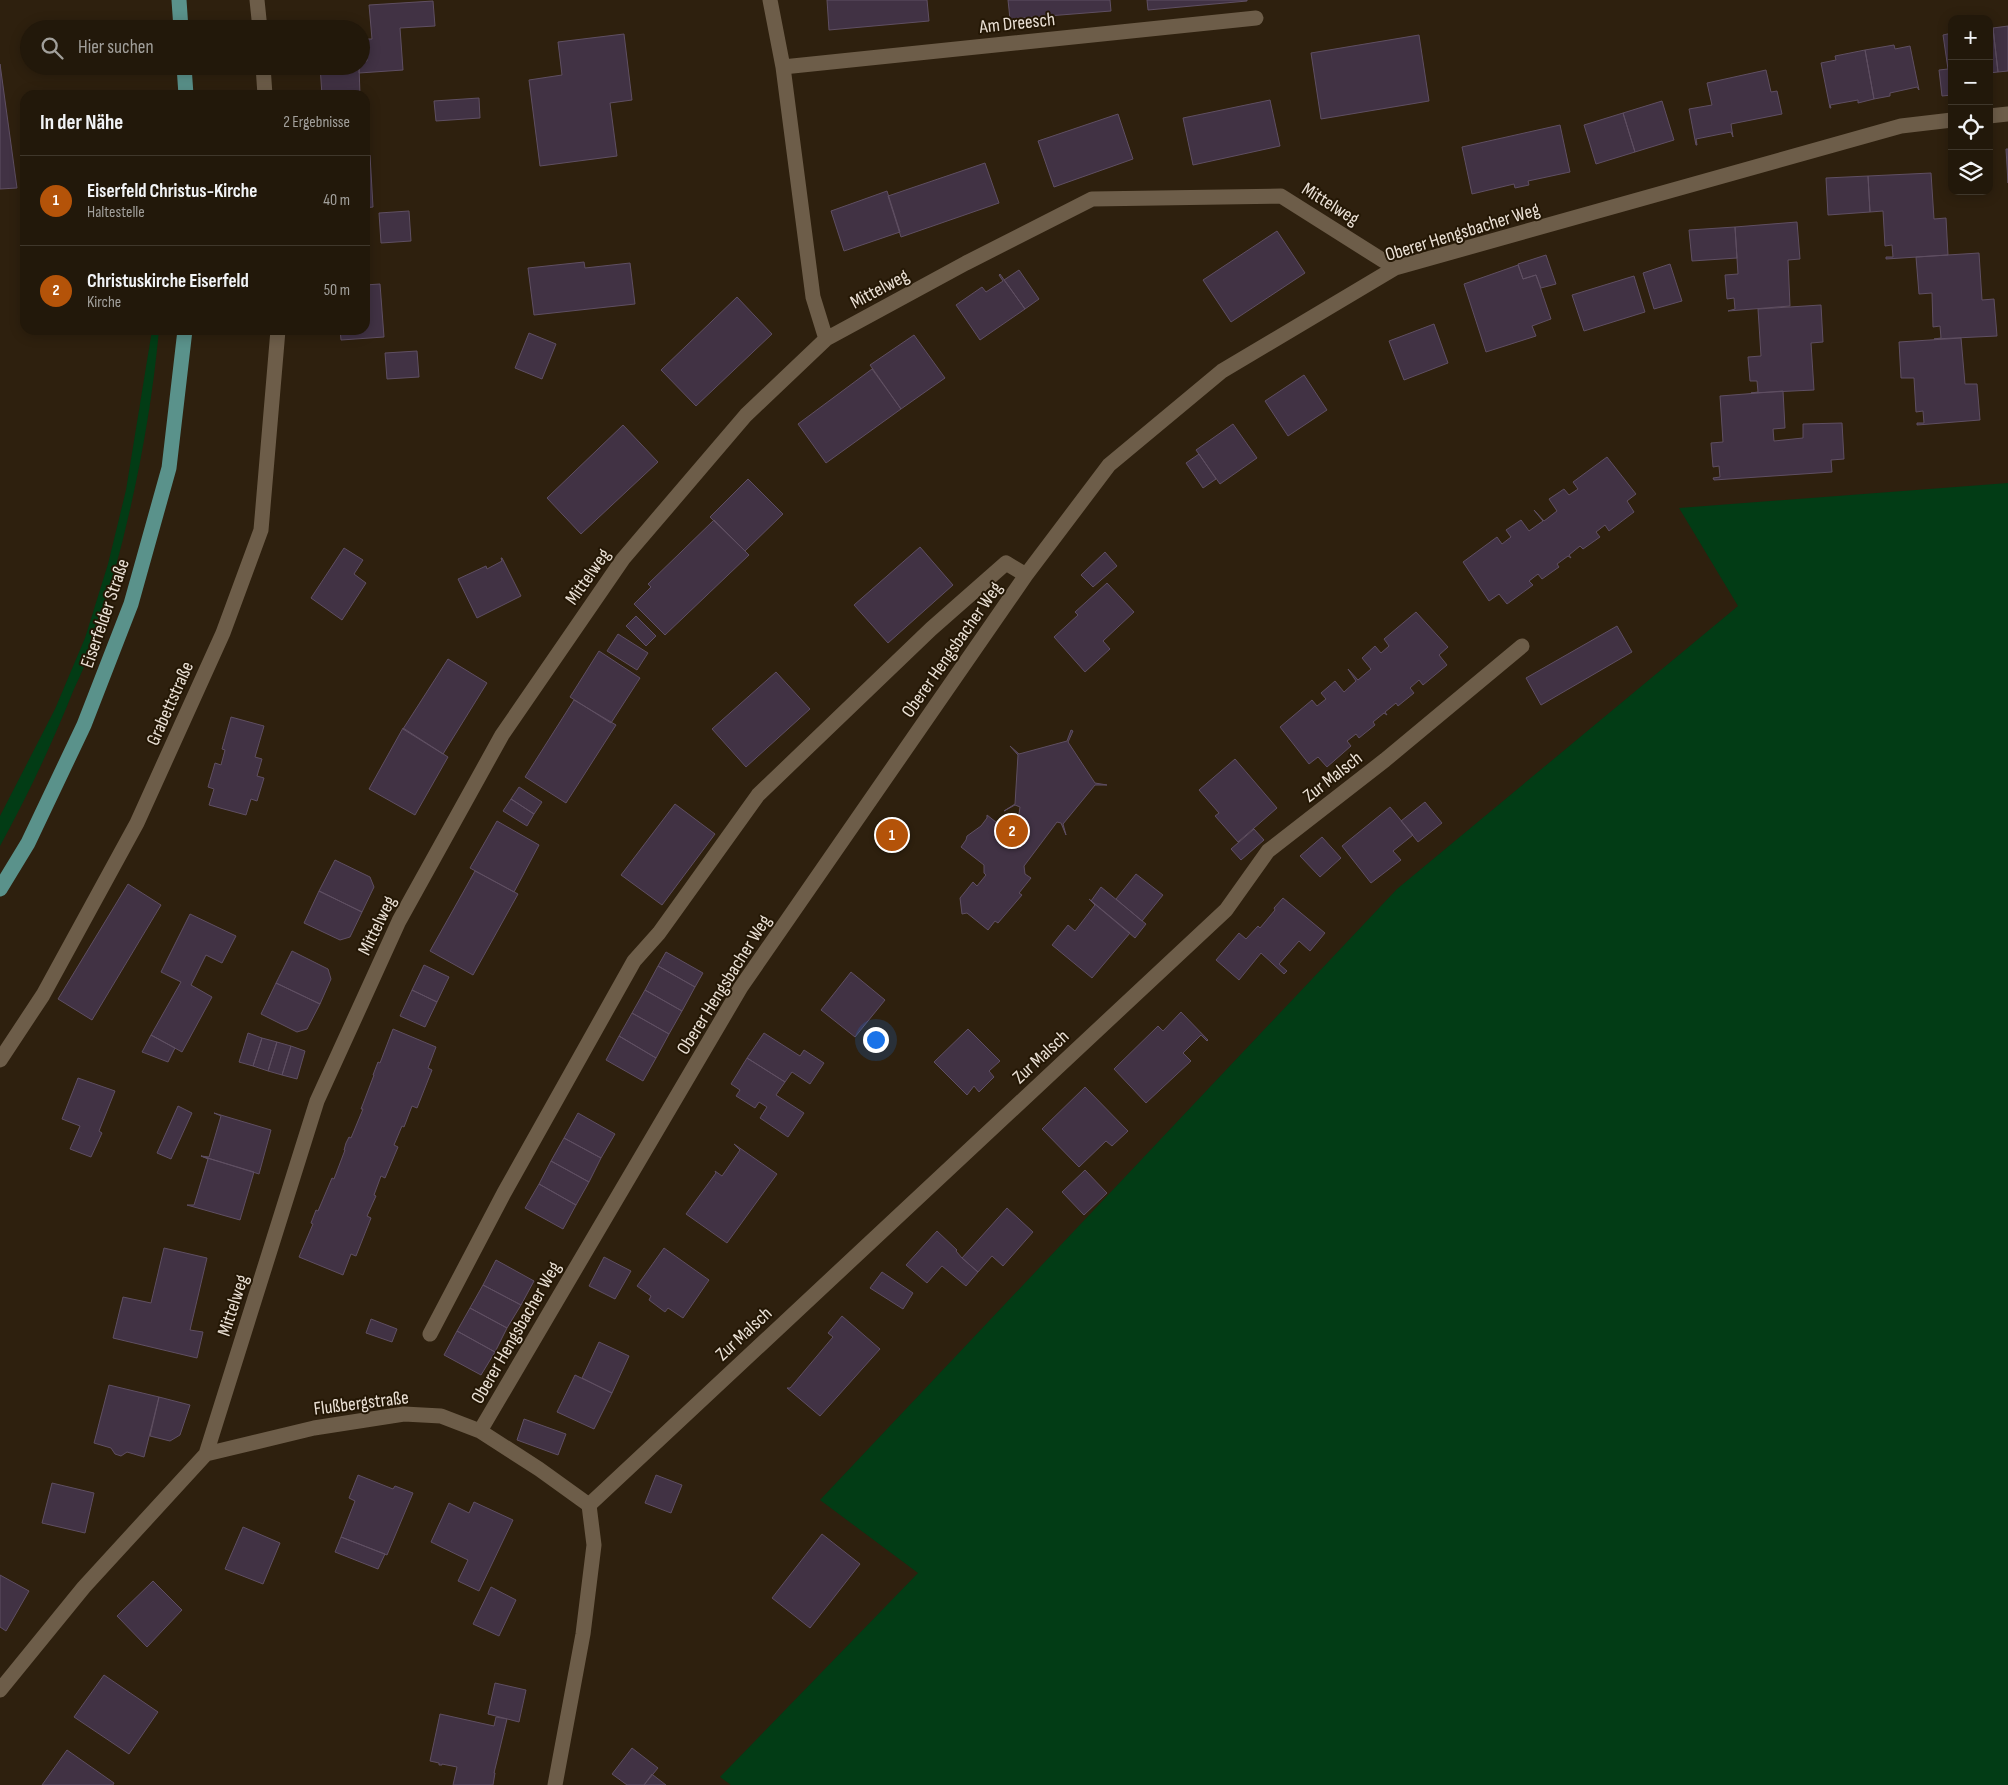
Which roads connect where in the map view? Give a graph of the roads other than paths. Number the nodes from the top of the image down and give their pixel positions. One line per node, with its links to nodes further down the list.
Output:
1 (179, 0): 5 (main road)
2 (257, 0): 6 (street)
3 (770, 0): 7 (street)
4 (1256, 18): 7 (street, Am Dreesch)
5 (180, 20)
6 (259, 20)
7 (783, 67): 18 (street)
8 (185, 75): 10 (main road)
9 (264, 75): 11 (street)
10 (186, 90)
11 (265, 90)
12 (2008, 114): 13 (street)
13 (1993, 116)
14 (1948, 120): 15 (street, Oberer Hengsbacher Weg)
15 (1395, 268): 18 (street, Mittelweg); 19 (street, Oberer Hengsbacher Weg)
16 (184, 335): 21 (main road, Eiserfelder Straße)
17 (278, 335): 22 (street, Grabettstraße)
18 (826, 339): 25 (street, Mittelweg)
19 (1026, 575): 23 (street, Oberer Hengsbacher Weg); 24 (street, Oberer Hengsbacher Weg)
20 (1522, 646): 26 (street, Zur Malsch)
21 (0, 889)
22 (0, 1060)
23 (430, 1334)
24 (480, 1431): 25 (street, Flußbergstraße); 26 (street, Flußbergstraße)
25 (206, 1454): 27 (street)
26 (589, 1505): 28 (street)
27 (0, 1690)
28 (554, 1785)

